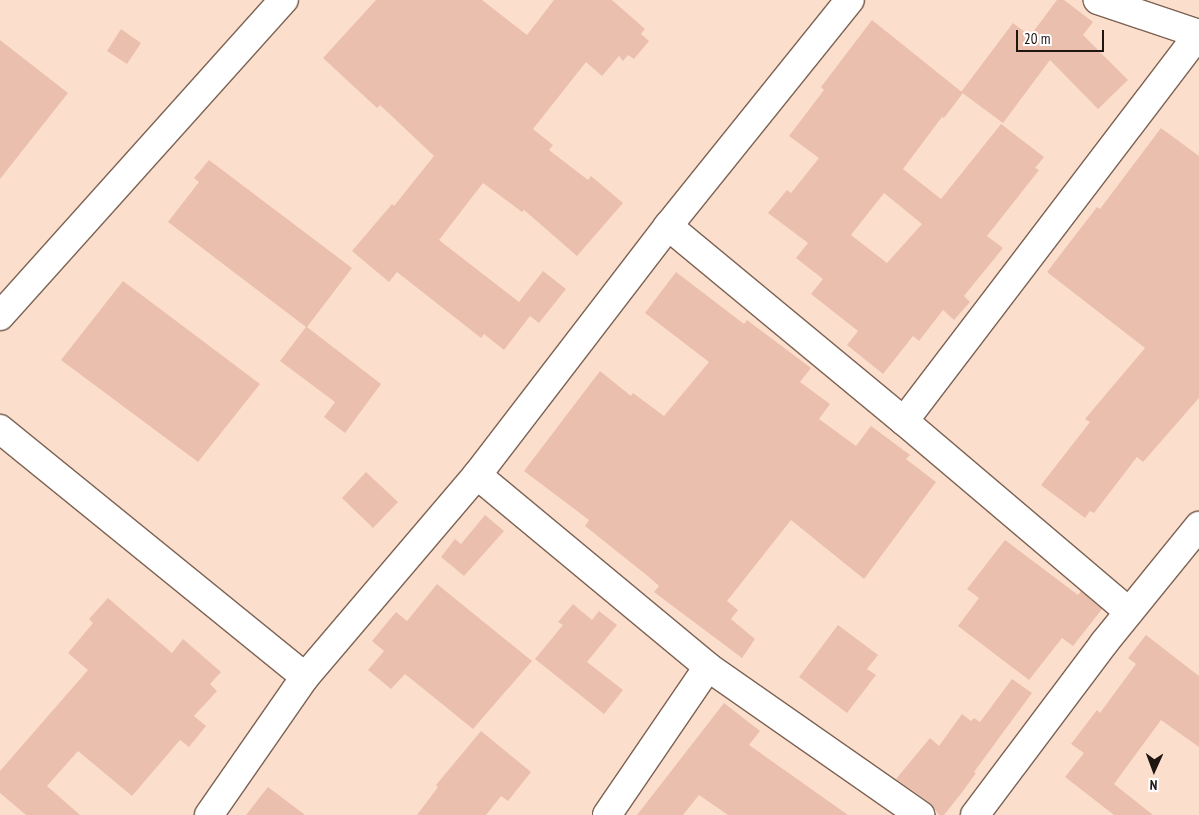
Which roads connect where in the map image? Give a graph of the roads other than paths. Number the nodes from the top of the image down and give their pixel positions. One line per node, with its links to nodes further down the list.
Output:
1 (284, 0): 5 (street)
2 (850, 0): 4 (street)
3 (1098, 0): 6 (street)
4 (668, 226): 6 (street); 8 (street)
5 (0, 316)
6 (904, 421): 10 (street)
7 (0, 429): 12 (street)
8 (477, 475): 11 (street); 12 (street)
9 (1199, 526): 10 (street)
10 (1129, 612): 16 (street)
11 (708, 667): 14 (street); 15 (street)
12 (306, 678): 13 (street)
13 (209, 815)
14 (607, 815)
15 (920, 815)
16 (975, 815)

